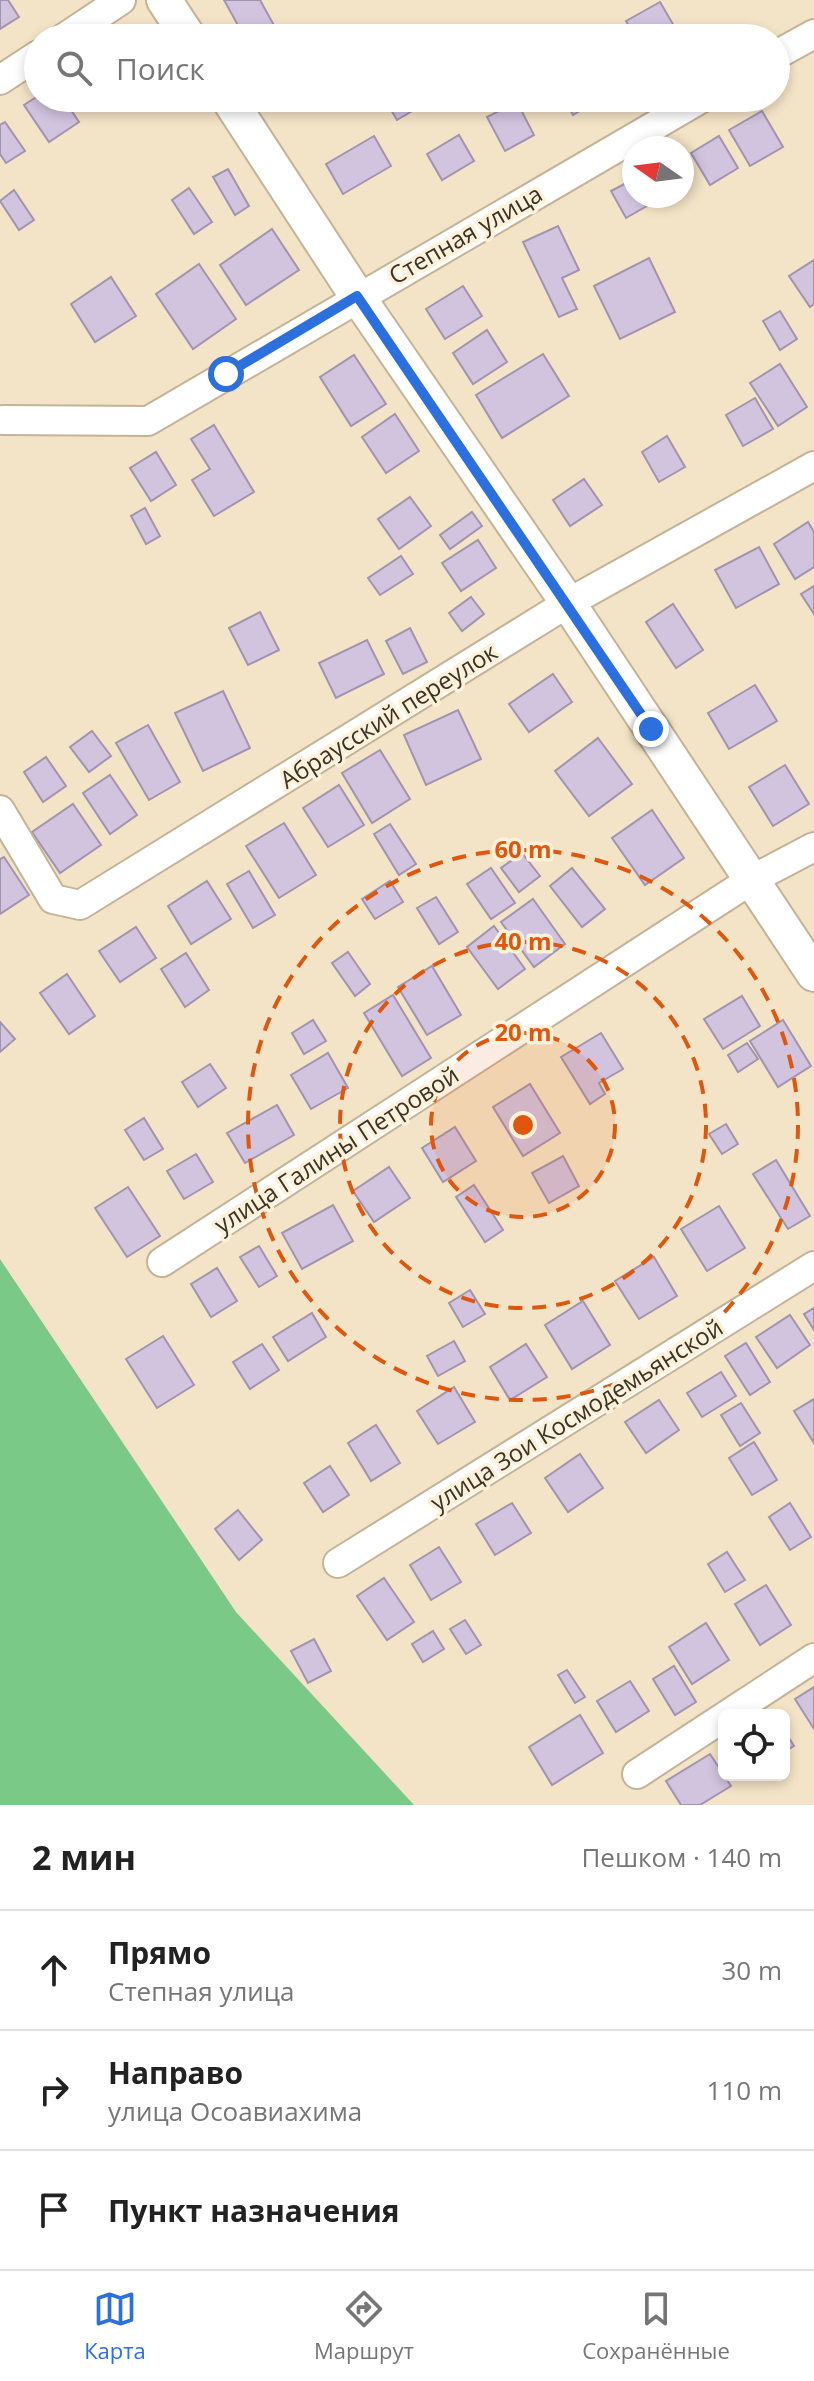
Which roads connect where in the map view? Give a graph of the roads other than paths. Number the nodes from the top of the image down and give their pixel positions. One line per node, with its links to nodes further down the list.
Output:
1 (121, 0): 3 (street)
2 (164, 0): 4 (street)
3 (85, 24)
4 (180, 24)
5 (814, 34): 6 (street)
6 (790, 47)
7 (24, 64): 8 (street)
8 (0, 80)
9 (237, 112): 11 (street)
10 (678, 112): 11 (street, Степная улица)
11 (357, 296): 12 (street, Степная улица); 14 (street)
12 (3, 420)
13 (814, 466): 14 (street, Абраусский переулок)
14 (568, 603): 15 (street, Абраусский переулок); 17 (street)
15 (0, 810)
16 (814, 847): 17 (street, улица Галины Петровой)
17 (751, 880): 18 (street); 19 (street, улица Галины Петровой)
18 (814, 974)
19 (162, 1262)
20 (814, 1266): 21 (street, улица Зои Космодемьянской)
21 (338, 1563)
22 (814, 1658): 23 (street)
23 (736, 1709)
24 (718, 1721): 25 (street)
25 (637, 1774)

